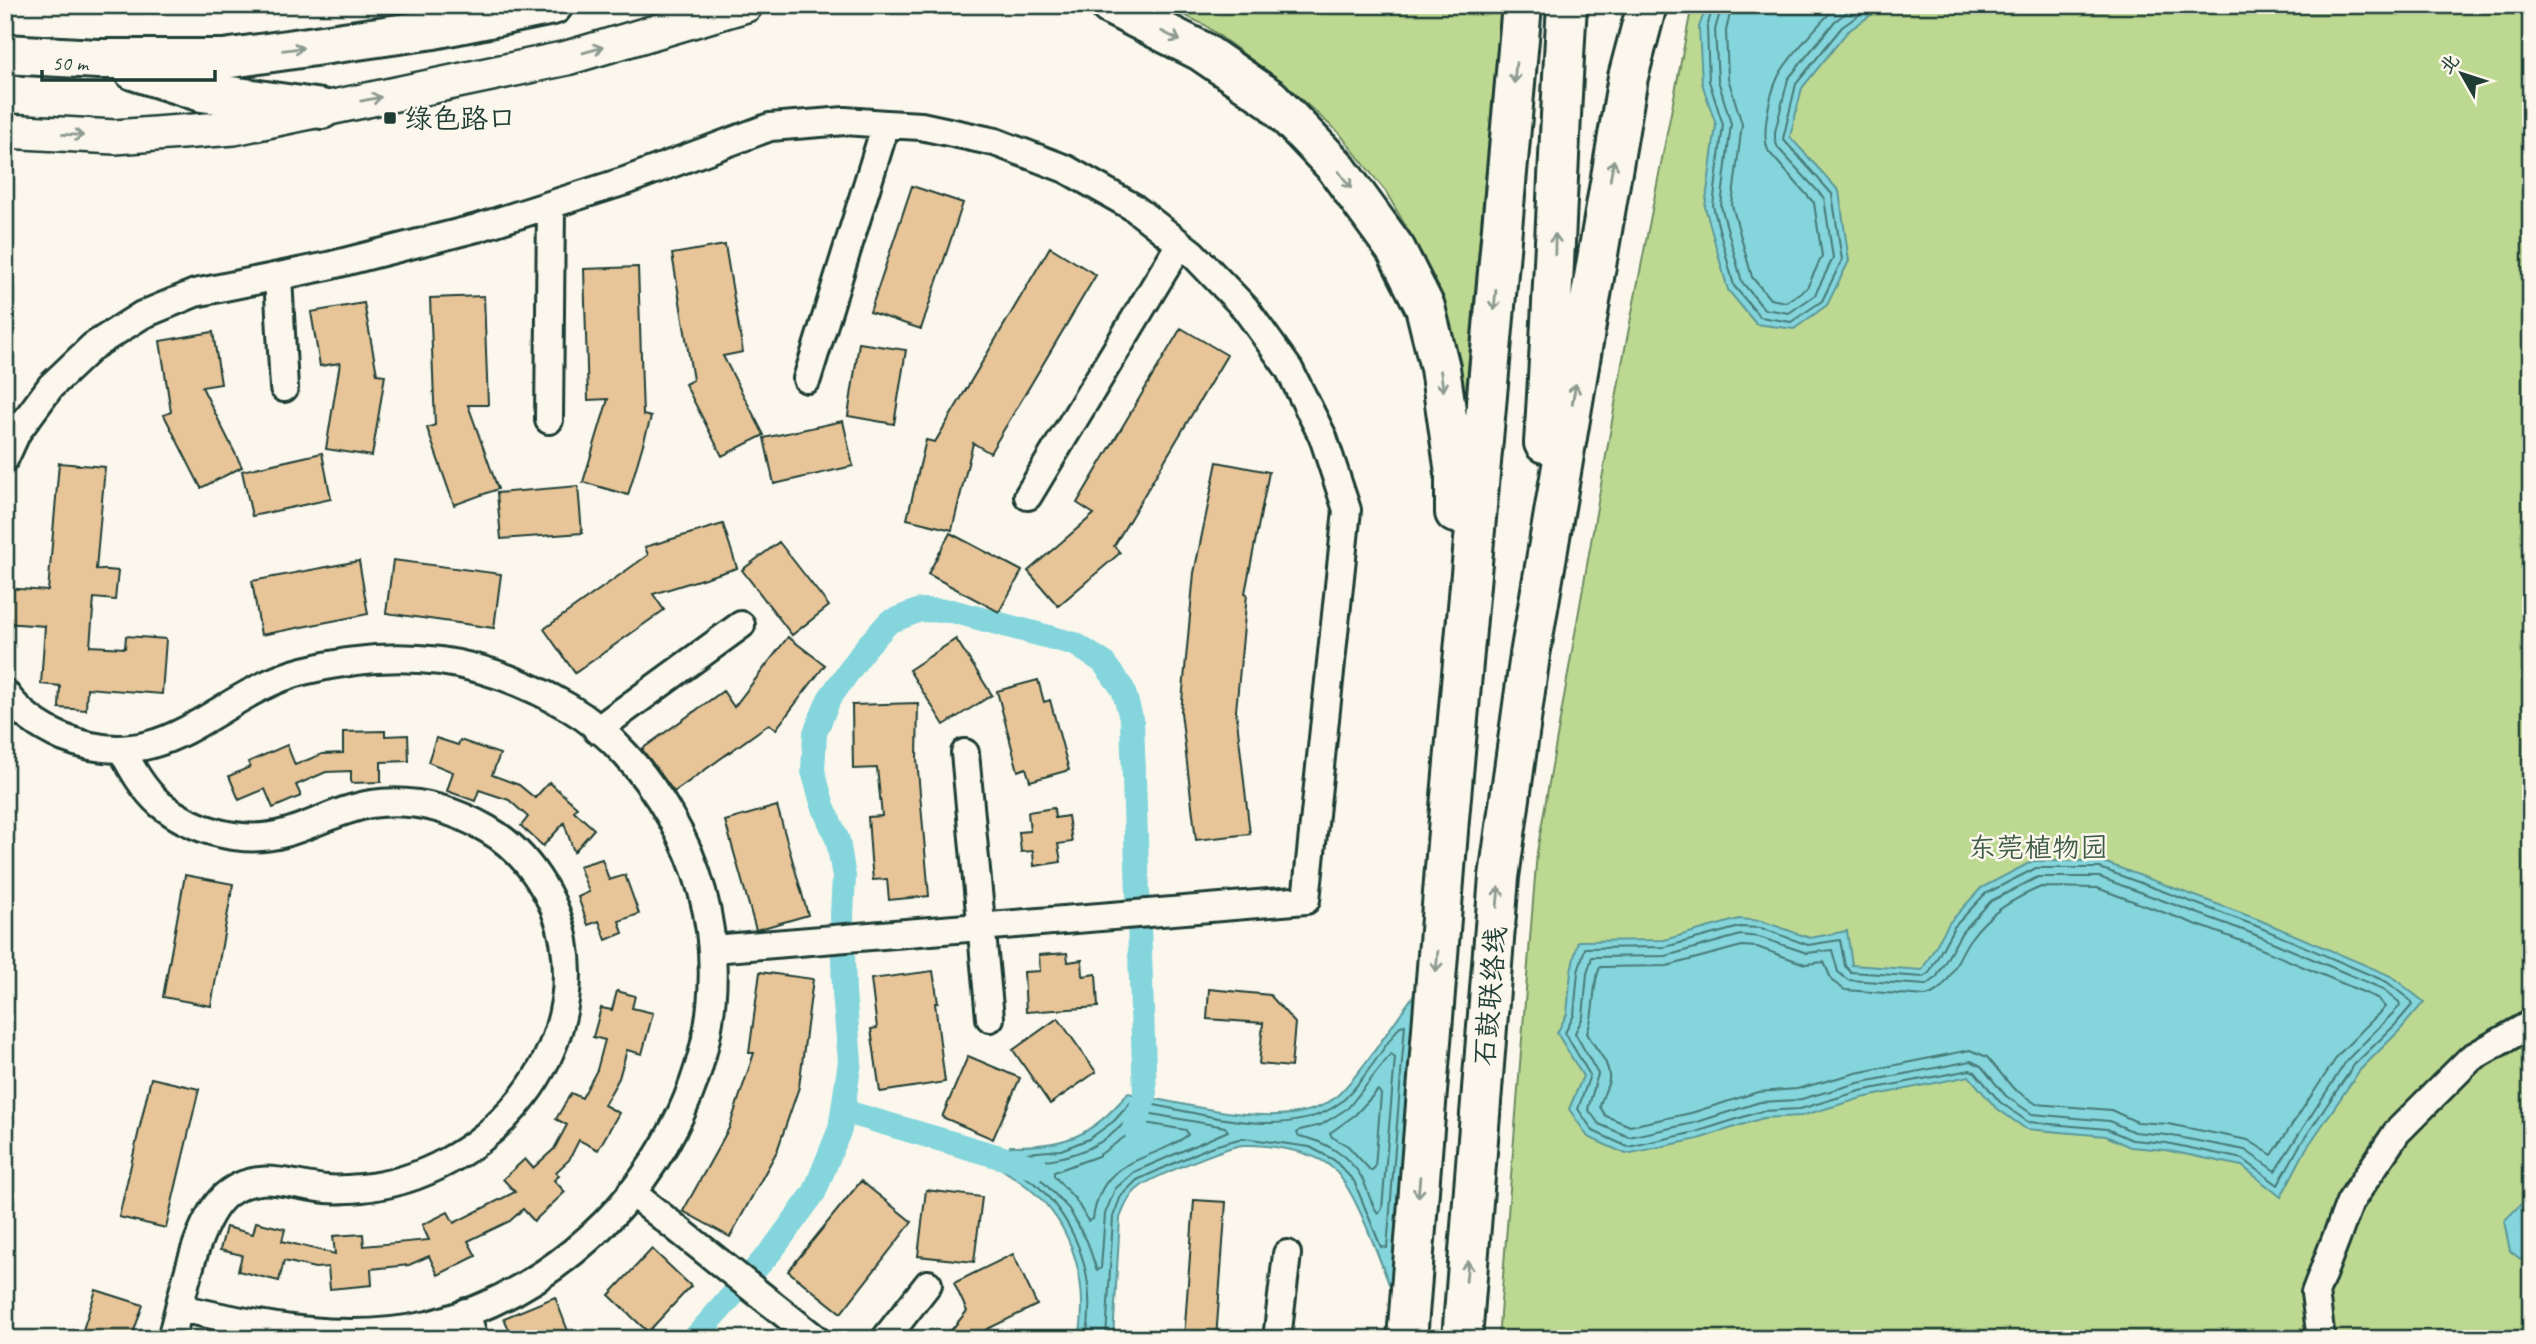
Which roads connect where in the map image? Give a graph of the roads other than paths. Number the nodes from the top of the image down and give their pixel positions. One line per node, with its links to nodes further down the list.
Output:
1 (553, 5): 9 (highway, one-way to 1)
2 (746, 5): 10 (main road, one-way to 2)
3 (1110, 5): 28 (highway, one-way to 28)
4 (1522, 5): 28 (highway, one-way to 28)
5 (1530, 5): 13 (highway)
6 (1567, 5): 13 (highway)
7 (1647, 5): 23 (highway, one-way to 7)
8 (5, 54): 9 (highway)
9 (98, 59): 10 (highway)
10 (322, 109): 12 (main road, one-way to 10)
11 (886, 124): 14 (lane); 15 (lane); 17 (lane)
12 (5, 131)
13 (1555, 201): 23 (highway, one-way to 13)
14 (551, 206): 16 (lane); 19 (lane)
15 (1180, 244): 21 (lane); 29 (lane)
16 (278, 276): 18 (lane); 20 (lane)
17 (807, 379)
18 (284, 388)
19 (550, 420)
20 (5, 458)
21 (1028, 496)
22 (741, 625): 25 (lane)
23 (1530, 655): 44 (highway, 石鼓联络线, one-way to 23)
24 (5, 693): 26 (lane)
25 (597, 730): 26 (lane); 30 (lane)
26 (122, 750): 36 (lane)
27 (965, 753): 29 (lane)
28 (1449, 819): 43 (highway, 石鼓联络线, one-way to 43)
29 (981, 927): 30 (lane); 31 (lane)
30 (713, 949): 33 (lane)
31 (990, 1018)
32 (2531, 1024): 45 (lane)
33 (631, 1192): 37 (lane); 40 (lane)
34 (1287, 1254): 42 (lane)
35 (928, 1284): 41 (lane)
36 (180, 1308): 37 (lane); 38 (lane)
37 (466, 1312): 39 (lane)
38 (171, 1339)
39 (474, 1339)
40 (816, 1339)
41 (885, 1339)
42 (1277, 1339)
43 (1407, 1339)
44 (1462, 1339)
45 (2322, 1339)

